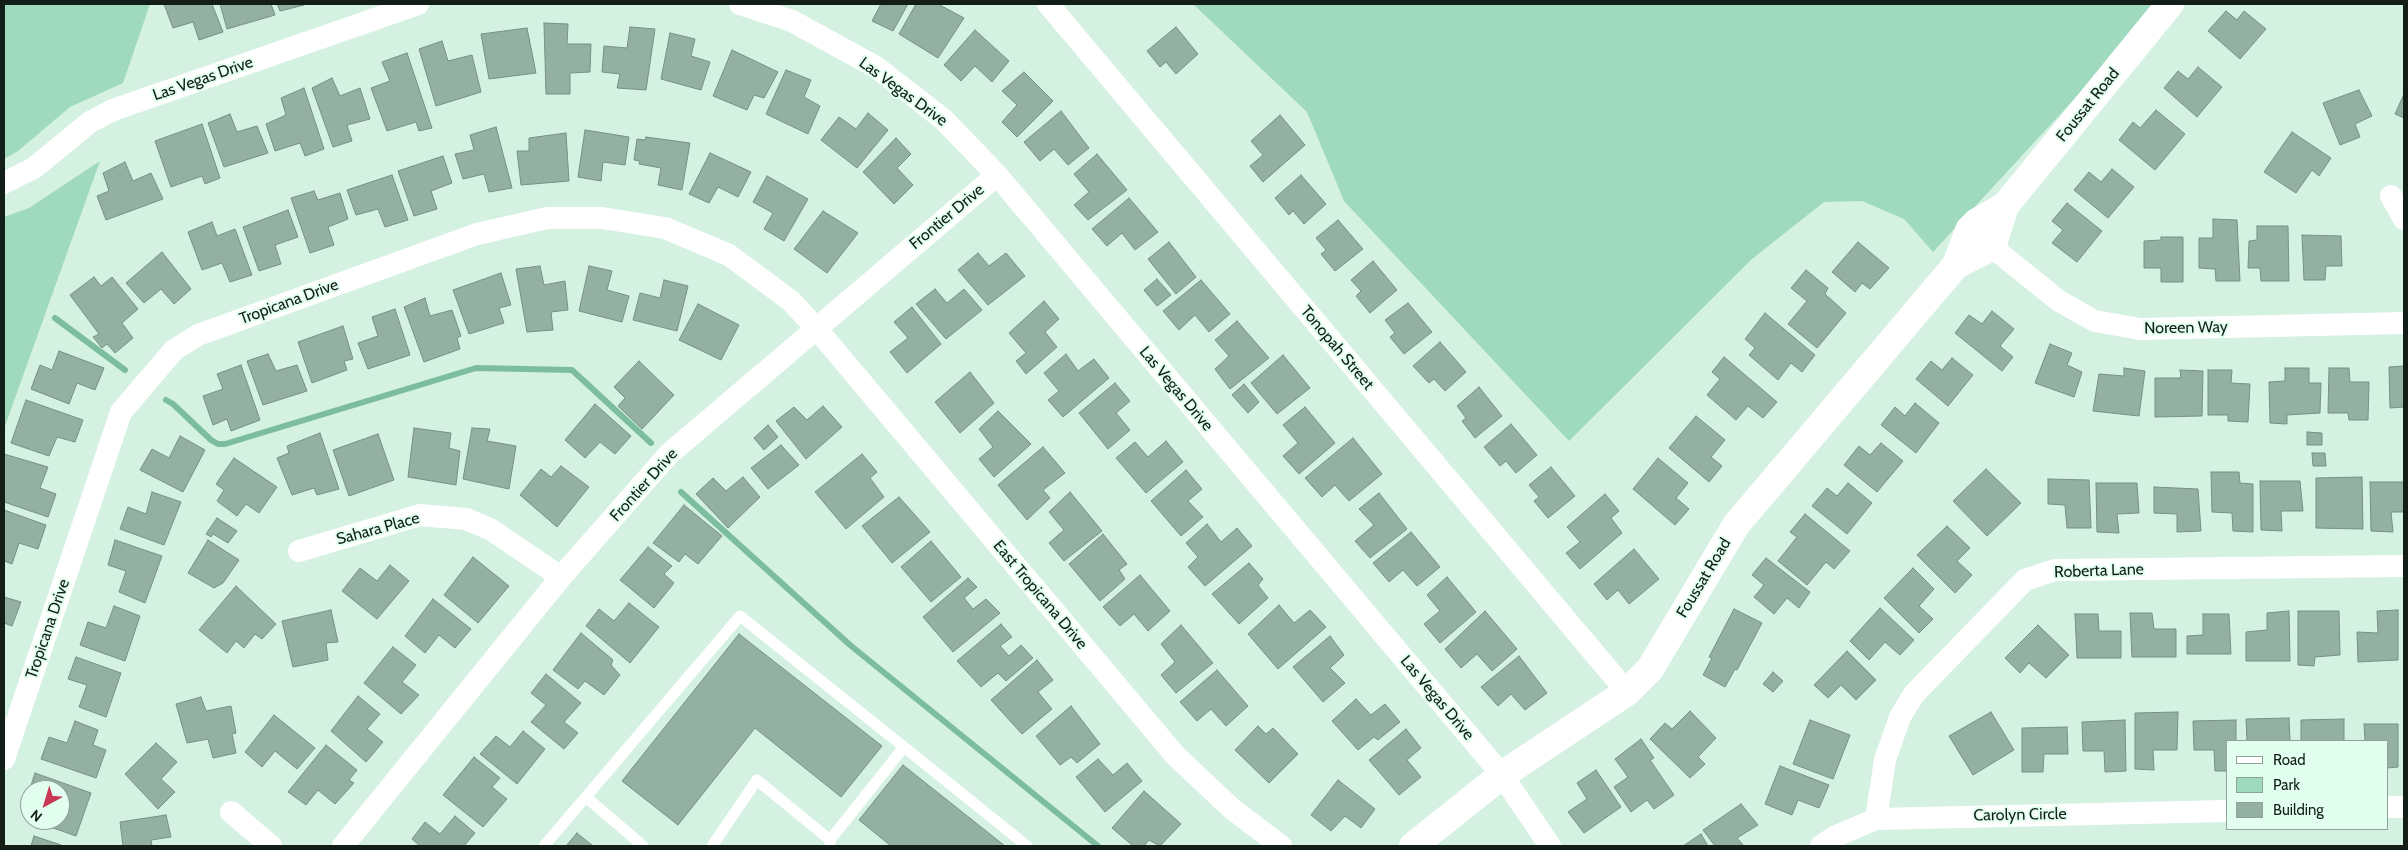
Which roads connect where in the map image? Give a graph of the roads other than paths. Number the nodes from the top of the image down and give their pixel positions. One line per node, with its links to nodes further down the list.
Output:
1 (418, 4): 6 (street, Las Vegas Drive)
2 (740, 4): 5 (street, Las Vegas Drive)
3 (1048, 4): 17 (street, Tonopah Street)
4 (2170, 4): 8 (main road, Foussat Road)
5 (996, 175): 13 (street, Frontier Drive); 20 (street, Las Vegas Drive)
6 (4, 183)
7 (2391, 196): 9 (street)
8 (2006, 206): 10 (main road, Foussat Road); 11 (main road, Foussat Road)
9 (2404, 219)
10 (1992, 247): 11 (main road, Foussat Road); 12 (street, Noreen Way)
11 (1956, 265): 17 (main road, Foussat Road)
12 (2404, 323)
13 (816, 328): 16 (street, Frontier Drive); 19 (street, Tropicana Drive); 34 (street, East Tropicana Drive)
14 (300, 551): 16 (street, Sahara Place)
15 (2404, 566): 26 (street, Roberta Lane)
16 (561, 577): 29 (street, Frontier Drive)
17 (1627, 692): 20 (main road, Foussat Road)
18 (904, 747): 21 (lane); 27 (lane); 33 (lane)
19 (4, 759)
20 (1502, 775): 35 (main road, Foussat Road); 36 (street, Las Vegas Drive)
21 (586, 797): 30 (lane); 31 (lane)
22 (2404, 807): 23 (street)
23 (2388, 808)
24 (2226, 811): 26 (street, Carolyn Circle)
25 (231, 812): 28 (street)
26 (1876, 819): 37 (street, Carolyn Circle)
27 (830, 843): 32 (lane)
28 (272, 846)
29 (344, 846)
30 (544, 846)
31 (643, 846)
32 (712, 846)
33 (1027, 846)
34 (1281, 846)
35 (1413, 846)
36 (1550, 846)
37 (1821, 846)

